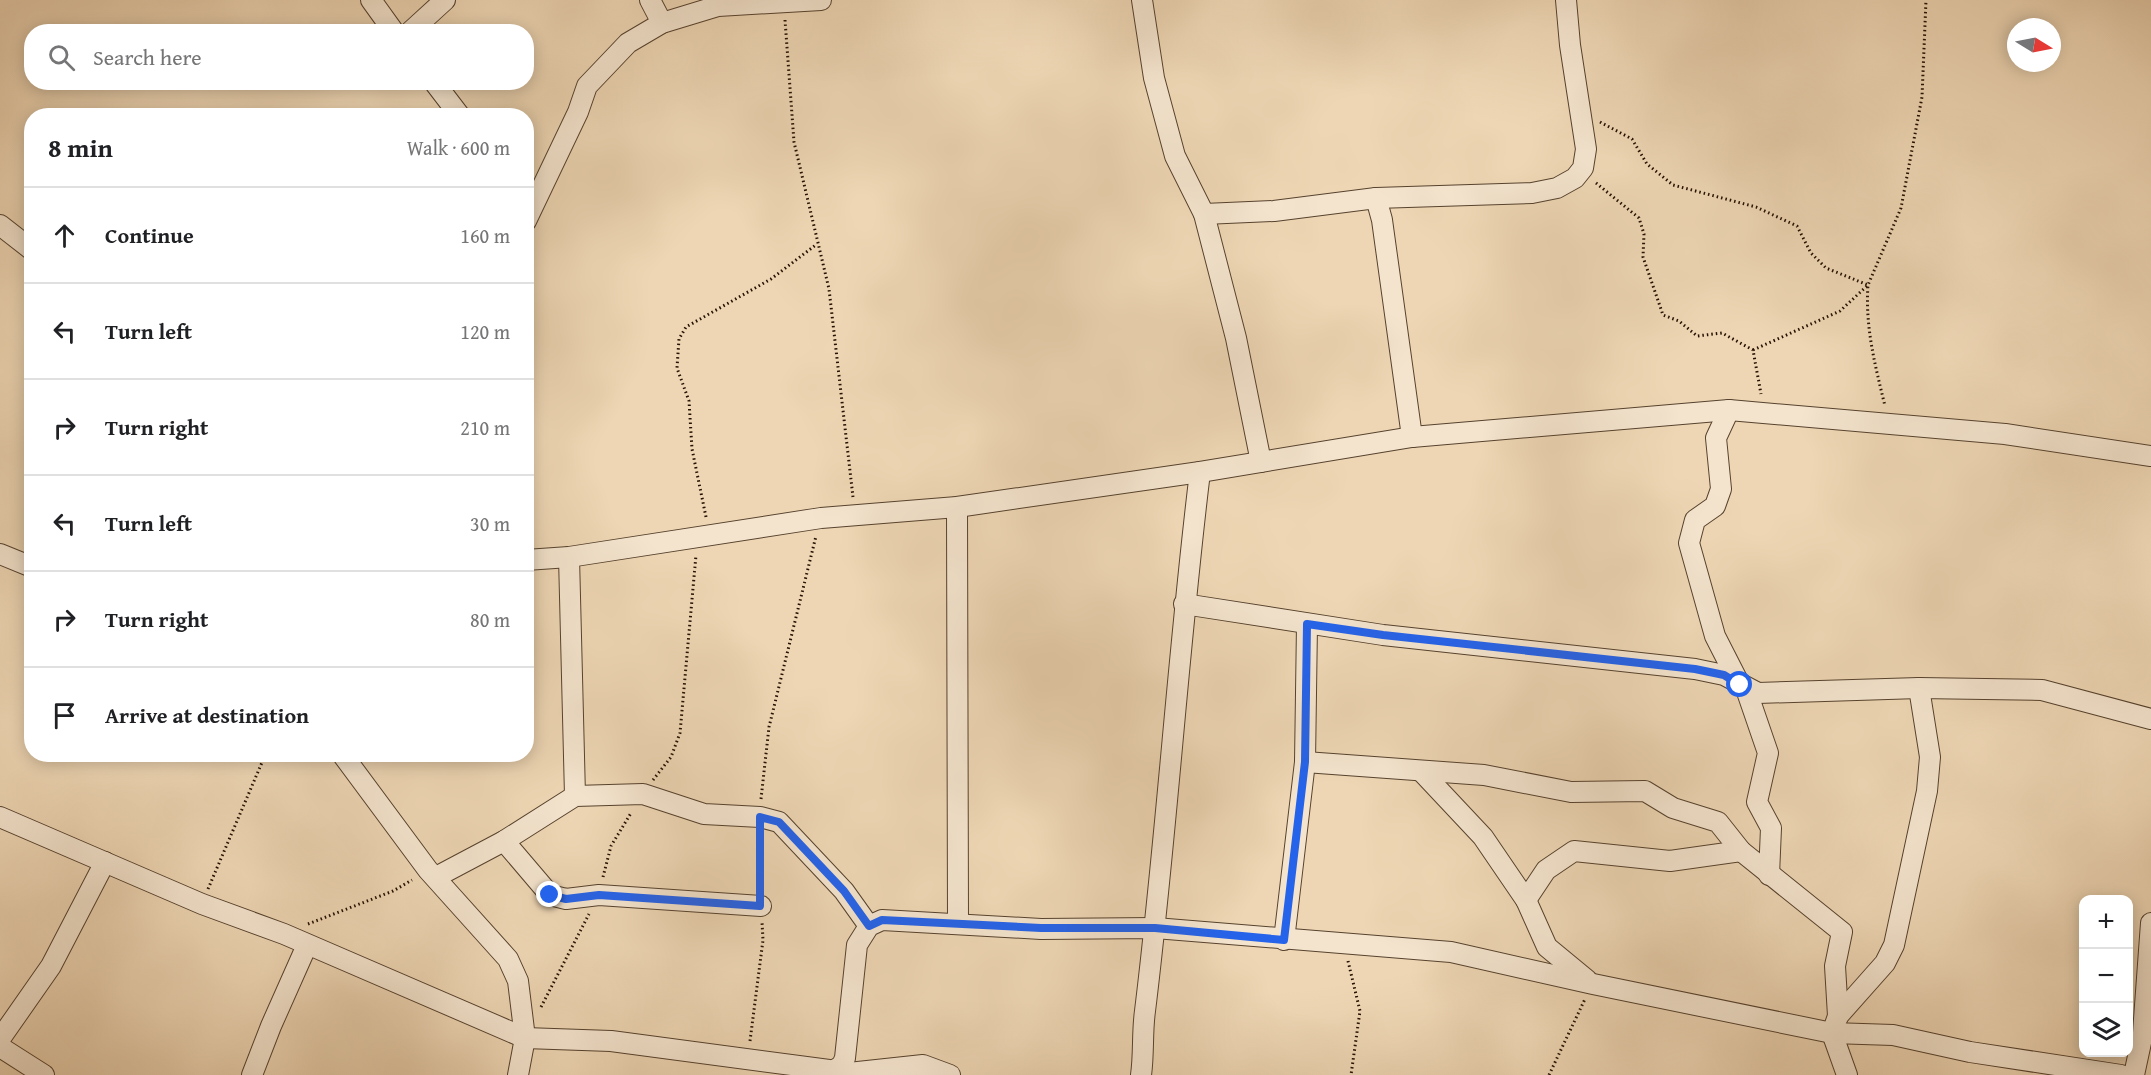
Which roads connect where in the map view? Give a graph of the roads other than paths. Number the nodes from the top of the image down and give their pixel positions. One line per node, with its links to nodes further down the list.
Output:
1 (372, 0): 9 (street)
2 (445, 0): 10 (street)
3 (650, 0): 8 (street)
4 (821, 0): 7 (street)
5 (1142, 0): 15 (street)
6 (1566, 0): 14 (street)
7 (747, 3): 8 (street)
8 (662, 23): 13 (street)
9 (388, 24)
10 (419, 24)
11 (440, 90): 12 (street)
12 (454, 108)
13 (534, 198)
14 (1376, 198): 15 (street); 19 (street)
15 (1204, 214): 21 (street)
16 (0, 225): 17 (street)
17 (24, 244)
18 (1730, 410): 19 (street); 20 (street); 30 (street)
19 (1412, 437): 21 (street)
20 (2151, 456)
21 (1261, 462): 22 (street)
22 (1200, 472): 23 (street); 28 (street)
23 (957, 507): 25 (street); 45 (street)
24 (0, 554): 27 (street)
25 (569, 558): 26 (street); 36 (street)
26 (534, 560)
27 (24, 564)
28 (1184, 604): 29 (street); 48 (street)
29 (1307, 624): 30 (street); 34 (street)
30 (1743, 687): 31 (street); 42 (street)
31 (1919, 688): 32 (street); 52 (street)
32 (2151, 719)
33 (348, 762): 41 (street)
34 (1305, 762): 35 (street); 49 (street)
35 (1421, 771): 39 (street); 43 (street)
36 (575, 796): 38 (street); 47 (street)
37 (0, 817): 40 (street)
38 (504, 841): 41 (street); 44 (street)
39 (1741, 851): 42 (street); 43 (street)
40 (105, 862): 50 (street); 54 (street)
41 (432, 873): 53 (street)
42 (1768, 875): 52 (street)
43 (1527, 900): 51 (street)
44 (760, 906)
45 (958, 923): 47 (street); 48 (street)
46 (2151, 923): 64 (street)
47 (869, 926): 56 (street)
48 (1155, 928): 49 (street); 61 (street)
49 (1284, 940): 51 (street)
50 (307, 945): 53 (street); 58 (street)
51 (1593, 984): 52 (street)
52 (1835, 1025): 62 (street); 63 (street)
53 (525, 1038): 56 (street); 59 (street)
54 (0, 1039)
55 (0, 1047): 57 (street)
56 (830, 1074): 60 (street)
57 (44, 1075)
58 (252, 1075)
59 (518, 1075)
60 (950, 1075)
61 (1141, 1075)
62 (1847, 1075)
63 (2121, 1075)
64 (2134, 1075)

